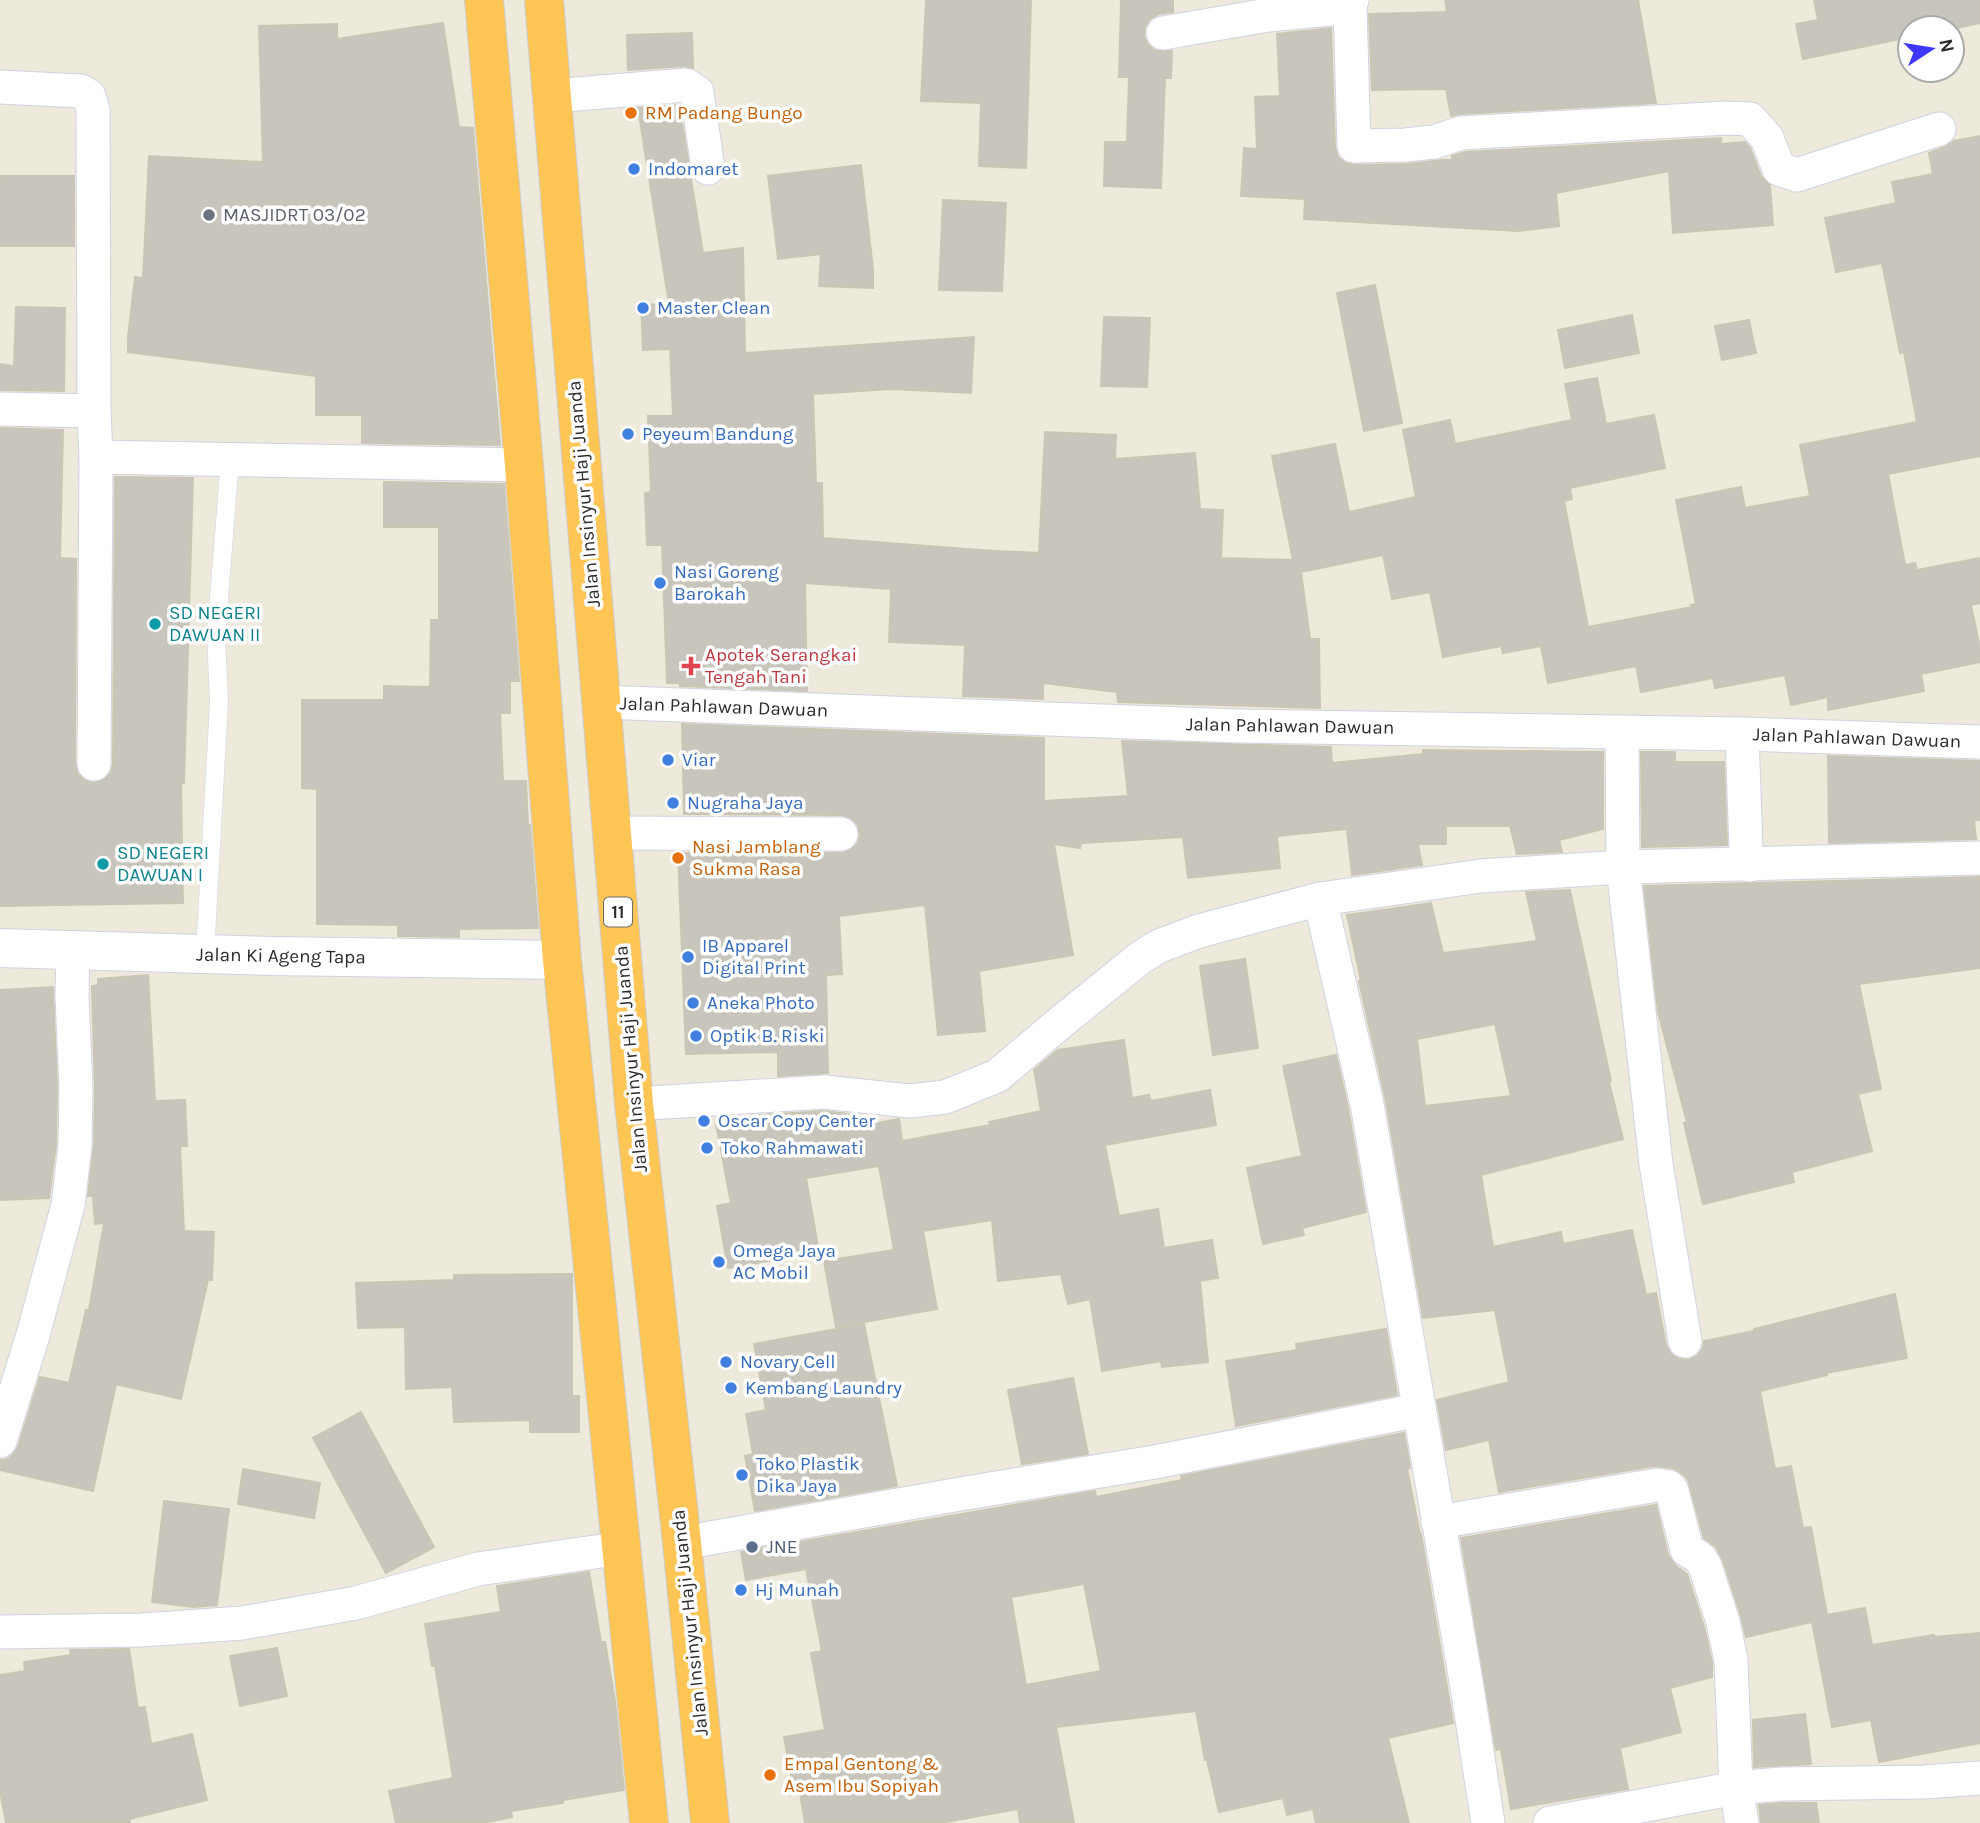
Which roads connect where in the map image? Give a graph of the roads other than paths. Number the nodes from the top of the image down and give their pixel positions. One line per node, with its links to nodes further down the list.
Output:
1 (484, 0): 13 (highway)
2 (544, 0): 6 (highway, Jalan Insinyur Haji Juanda / 11)
3 (1351, 4): 4 (street); 7 (street)
4 (1163, 33)
5 (0, 87): 10 (street)
6 (552, 96): 8 (street); 14 (highway, Jalan Insinyur Haji Juanda / 11)
7 (1939, 129)
8 (708, 168)
9 (0, 409): 10 (street)
10 (94, 411): 11 (street)
11 (96, 457): 12 (street); 18 (street)
12 (230, 460): 13 (street); 26 (lane)
13 (524, 465): 27 (highway)
14 (601, 702): 15 (street, Jalan Pahlawan Dawuan); 19 (highway, Jalan Insinyur Haji Juanda / 11)
15 (1622, 732): 16 (street, Jalan Pahlawan Dawuan); 23 (street)
16 (1742, 734): 17 (street, Jalan Pahlawan Dawuan); 21 (street)
17 (1980, 743)
18 (94, 764)
19 (611, 833): 20 (street); 29 (highway, Jalan Insinyur Haji Juanda / 11)
20 (841, 834)
21 (1747, 839): 22 (street); 23 (street)
22 (1980, 858)
23 (1623, 867): 24 (street); 30 (street)
24 (1320, 899): 29 (street); 31 (street)
25 (0, 948): 28 (street, Jalan Ki Ageng Tapa)
26 (205, 955): 27 (street, Jalan Ki Ageng Tapa); 28 (street, Jalan Ki Ageng Tapa)
27 (562, 960): 35 (highway)
28 (73, 972): 32 (street)
29 (634, 1104): 34 (highway, Jalan Insinyur Haji Juanda / 11)
30 (1685, 1340)
31 (1419, 1410): 33 (street); 34 (street)
32 (0, 1441)
33 (1438, 1522): 38 (street); 41 (street)
34 (682, 1543): 40 (highway, Jalan Insinyur Haji Juanda / 11)
35 (621, 1548): 36 (street); 39 (highway)
36 (0, 1632)
37 (1980, 1778): 38 (street)
38 (1736, 1787): 42 (street); 43 (street)
39 (649, 1823)
40 (710, 1823)
41 (1488, 1823)
42 (1550, 1823)
43 (1742, 1823)

